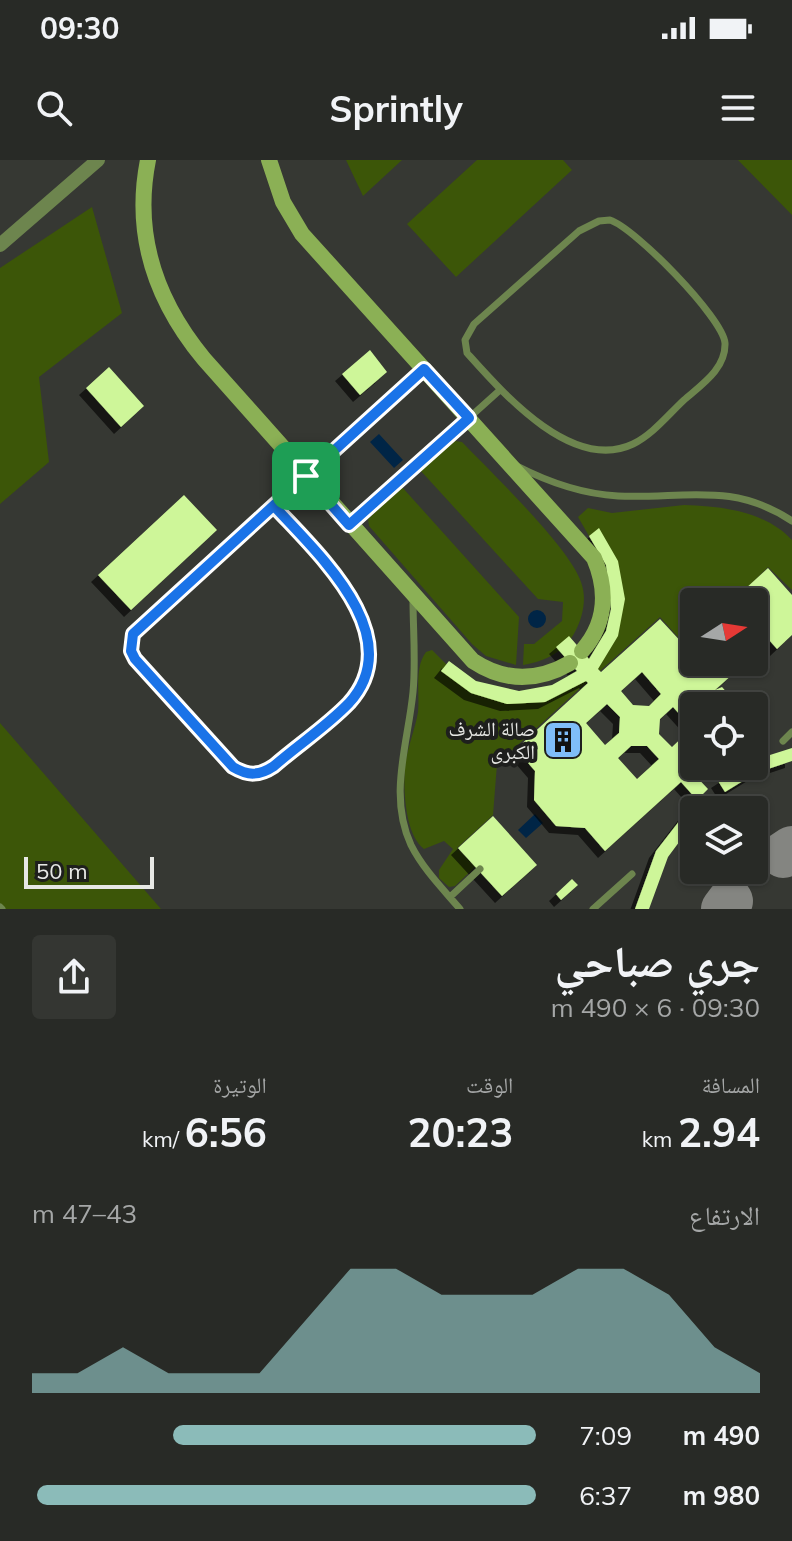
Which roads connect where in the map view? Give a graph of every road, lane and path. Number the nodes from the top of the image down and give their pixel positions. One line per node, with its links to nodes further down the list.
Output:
1 (98, 160): 4 (street)
2 (148, 160): 9 (street)
3 (269, 160): 5 (street)
4 (0, 245)
5 (424, 369): 7 (street); 9 (lane)
6 (500, 390): 6 (lane); 7 (lane)
7 (469, 418): 8 (street); 12 (lane)
8 (508, 461): 11 (lane); 13 (street)
9 (306, 476): 10 (lane); 12 (street)
10 (274, 506): 10 (lane)
11 (792, 521)
12 (349, 525): 13 (street)
13 (413, 597): 18 (lane)
14 (792, 732): 15 (lane)
15 (783, 741)
16 (480, 869): 18 (lane)
17 (632, 874): 20 (lane)
18 (450, 897): 19 (lane)
19 (460, 909)
20 (593, 909)

